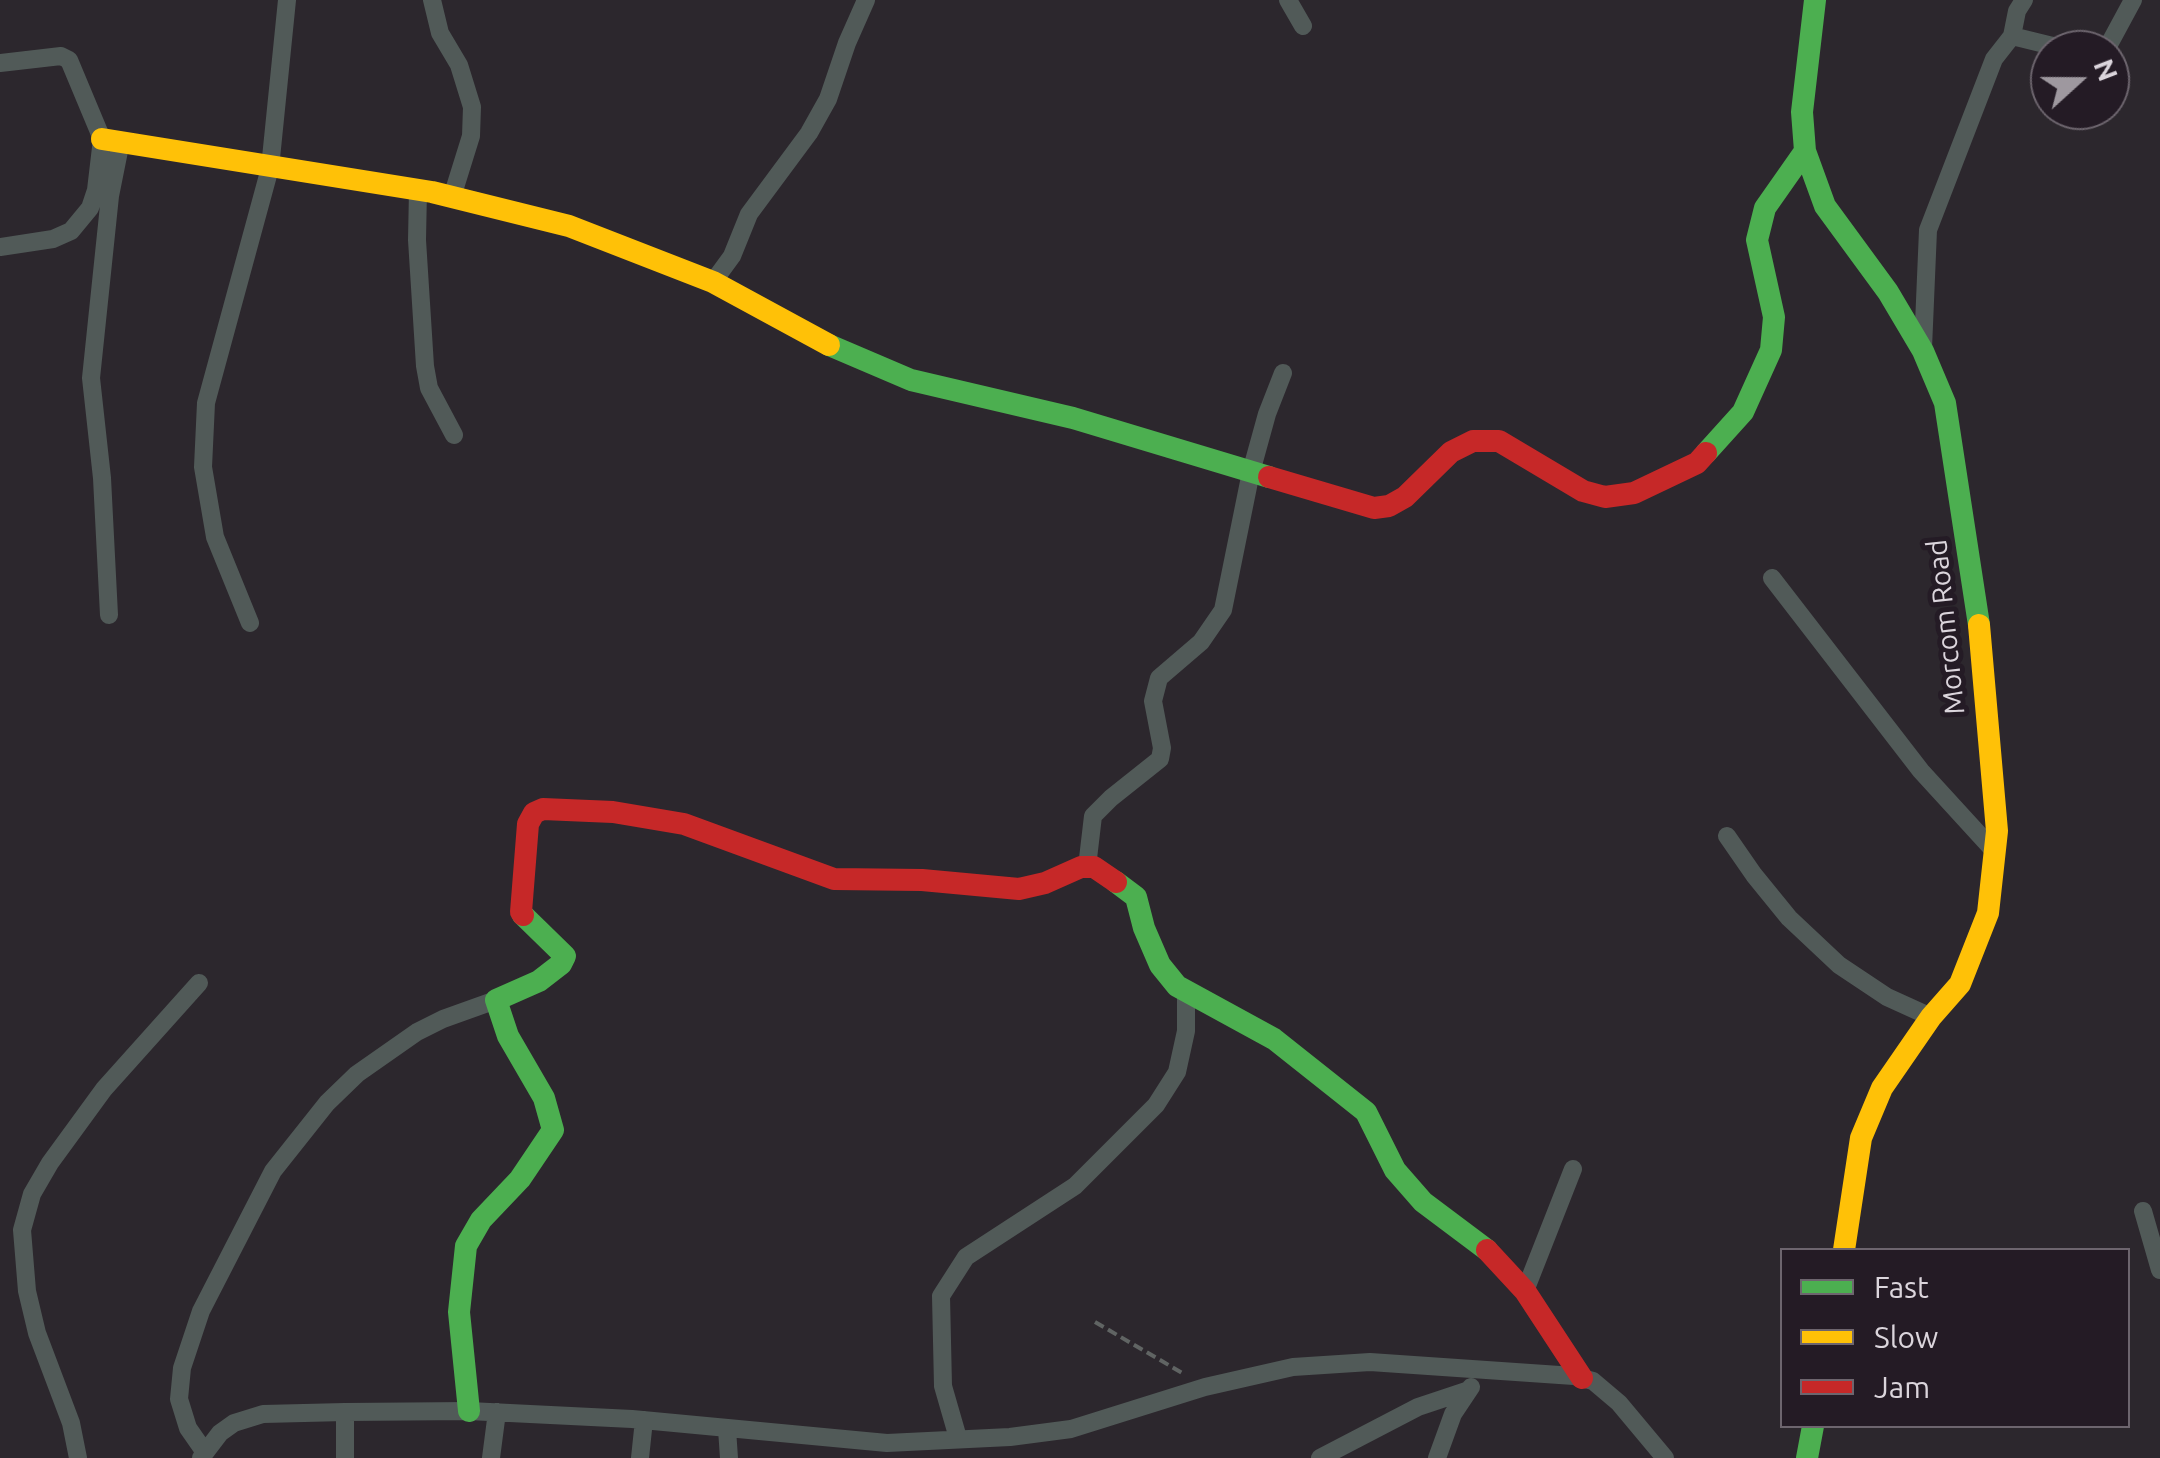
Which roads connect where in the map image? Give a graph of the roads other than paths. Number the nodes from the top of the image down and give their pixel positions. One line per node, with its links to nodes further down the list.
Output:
1 (286, 0): 15 (street)
2 (432, 0): 17 (street)
3 (866, 0): 19 (street)
4 (1288, 0): 8 (street)
5 (1815, 0): 14 (street, Morcom Road)
6 (2024, 0): 10 (street)
7 (2133, 0): 9 (street)
8 (1303, 26)
9 (2117, 30)
10 (2012, 36): 11 (street); 20 (street)
11 (2030, 40)
12 (0, 64): 13 (street)
13 (112, 140): 15 (street); 18 (street); 25 (street)
14 (1805, 151): 20 (street, Morcom Road); 23 (street)
15 (270, 168): 16 (street); 26 (street)
16 (418, 190): 17 (street); 22 (street)
17 (452, 197): 19 (street)
18 (0, 247)
19 (712, 282): 23 (street)
20 (1923, 350): 28 (street, Morcom Road)
21 (1283, 374): 23 (street)
22 (454, 435)
23 (1250, 472): 29 (street)
24 (1772, 578): 28 (street)
25 (109, 615)
26 (250, 623)
27 (1727, 836): 33 (street)
28 (1996, 853): 33 (street, Morcom Road)
29 (1087, 866): 31 (street); 32 (street)
30 (198, 984): 50 (street)
31 (1186, 992): 38 (street); 48 (street)
32 (496, 1000): 42 (street); 49 (street)
33 (1931, 1017): 36 (street, Morcom Road)
34 (1573, 1169): 38 (street)
35 (2143, 1210): 37 (street)
36 (1844, 1248)
37 (2160, 1270)
38 (1525, 1291): 40 (street)
39 (1483, 1370): 40 (street); 41 (street); 48 (street)
40 (1582, 1378): 57 (street)
41 (1469, 1390): 55 (street); 56 (street)
42 (468, 1411): 43 (street); 44 (street)
43 (345, 1412): 49 (street); 51 (street)
44 (497, 1412): 45 (street); 52 (street)
45 (644, 1420): 47 (street); 53 (street)
46 (1813, 1428): 58 (street)
47 (727, 1429): 48 (street); 54 (street)
48 (958, 1438)
49 (202, 1454)
50 (78, 1458)
51 (345, 1458)
52 (491, 1458)
53 (640, 1458)
54 (730, 1458)
55 (1320, 1458)
56 (1437, 1458)
57 (1666, 1458)
58 (1807, 1458)

